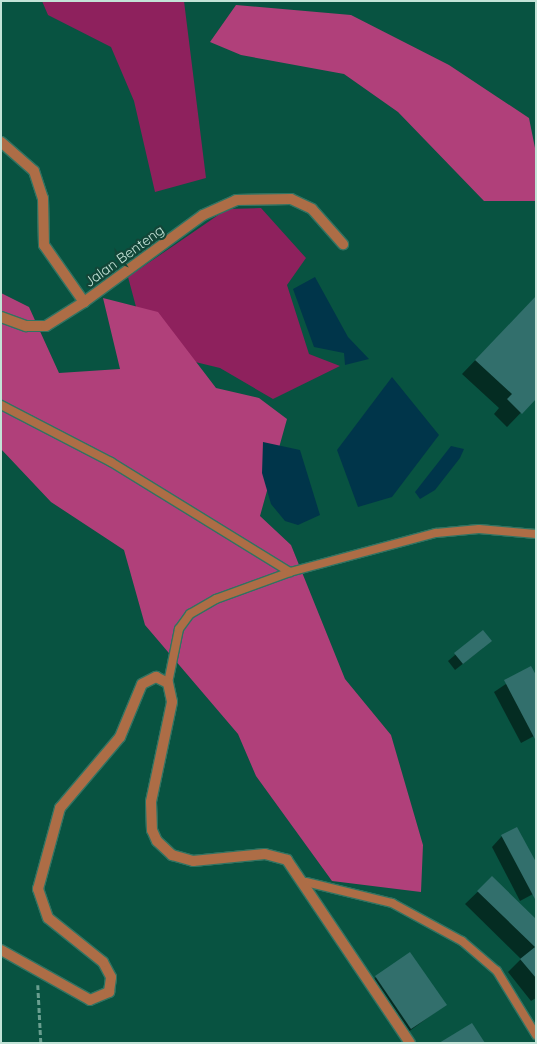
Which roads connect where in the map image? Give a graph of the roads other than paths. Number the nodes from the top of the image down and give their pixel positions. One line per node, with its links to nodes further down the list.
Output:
1 (1, 142): 3 (street, Jalan Benteng)
2 (343, 244): 3 (street, Jalan Benteng)
3 (84, 302): 4 (street)
4 (1, 317)
5 (1, 405): 7 (lane)
6 (534, 532): 7 (lane)
7 (290, 572): 8 (lane)
8 (168, 683): 9 (street); 10 (street)
9 (306, 882): 11 (lane); 12 (street)
10 (1, 950)
11 (536, 1034)
12 (410, 1043)

